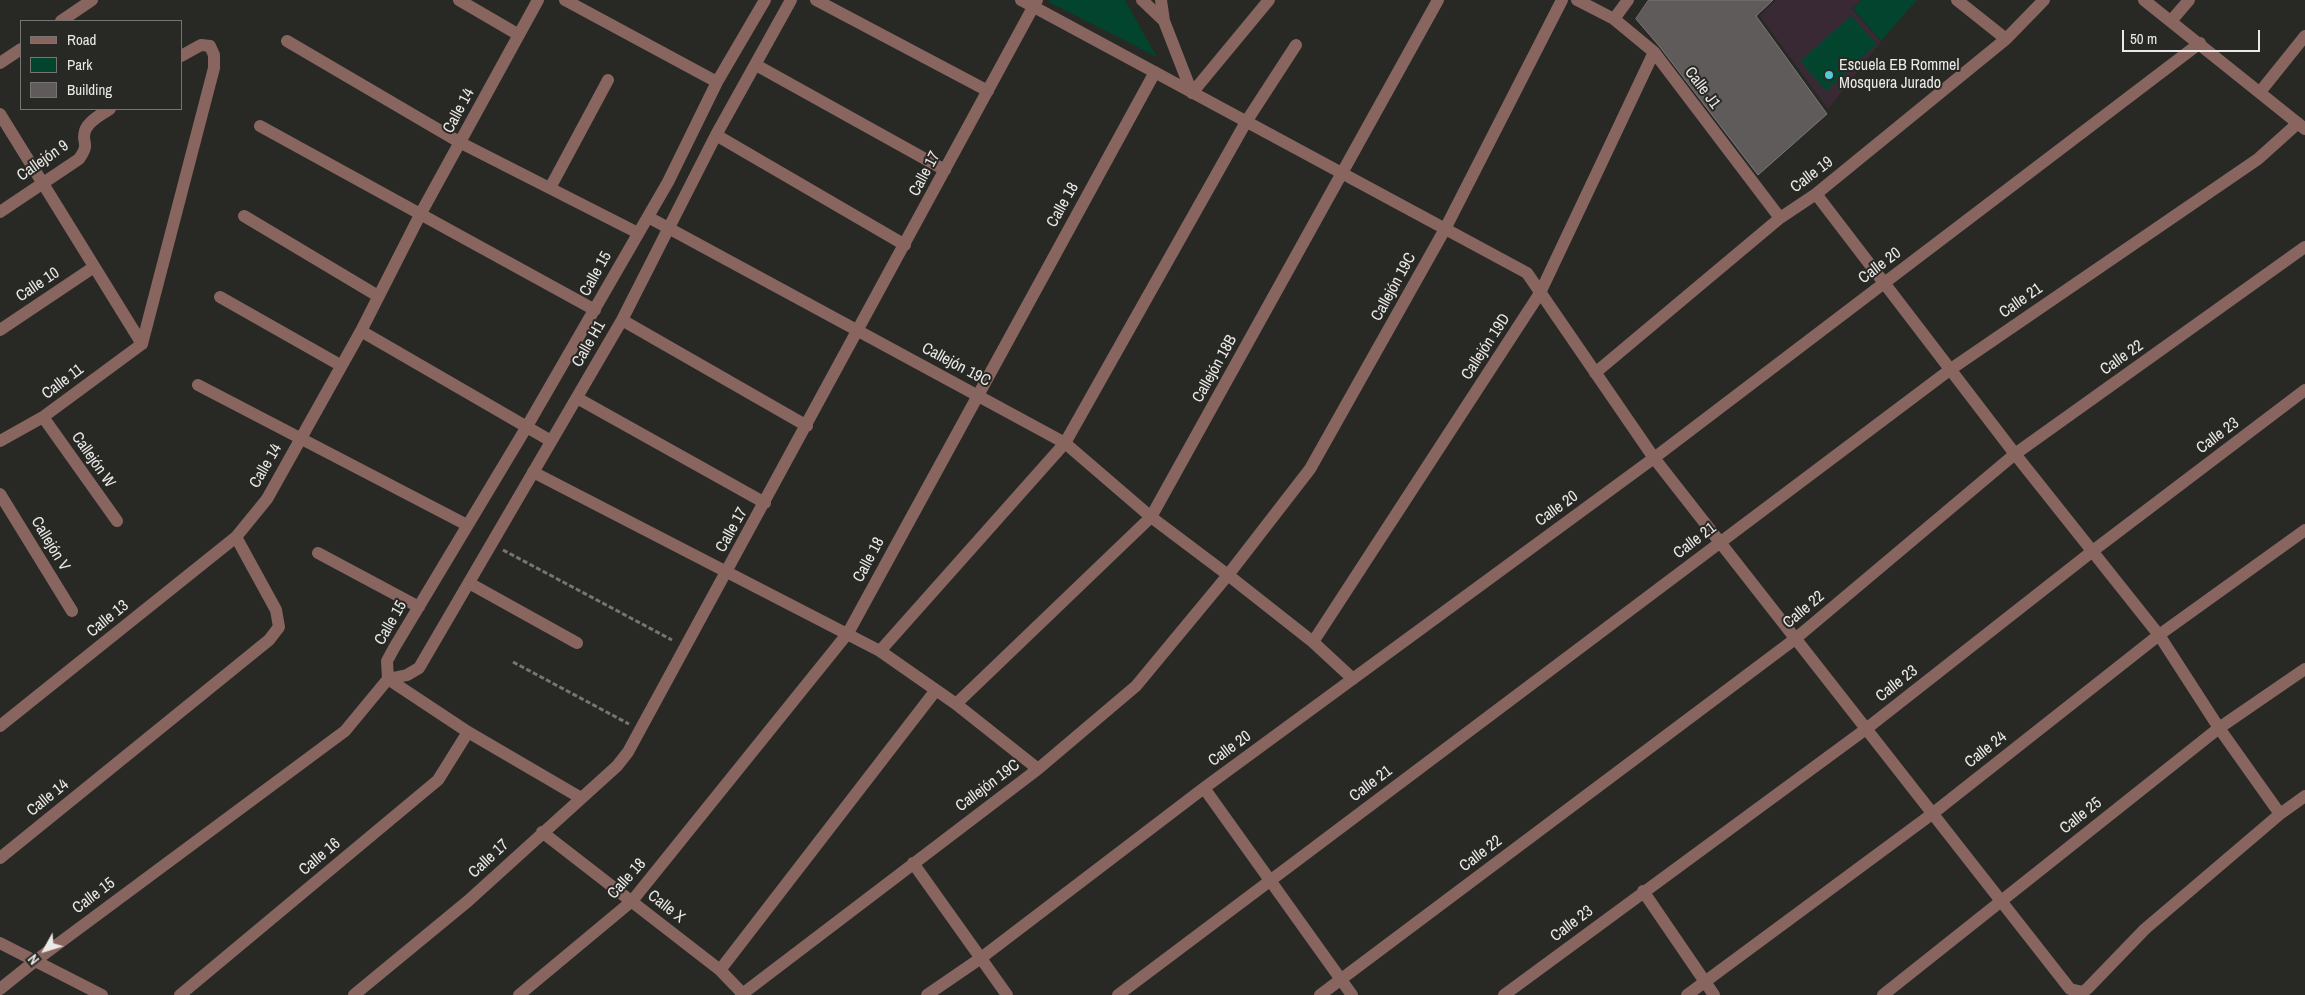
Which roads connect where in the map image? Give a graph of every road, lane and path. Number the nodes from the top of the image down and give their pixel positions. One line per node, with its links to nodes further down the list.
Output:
1 (92, 0): 23 (street)
2 (459, 0): 26 (street)
3 (538, 0): 26 (street, Calle 14)
4 (565, 0): 39 (street)
5 (750, 0): 20 (street)
6 (792, 0): 36 (street, Calle H1)
7 (816, 0): 40 (street)
8 (1021, 0): 21 (street)
9 (1142, 0): 24 (street)
10 (1161, 0): 24 (street)
11 (1269, 0): 42 (street)
12 (1438, 0): 51 (street, Callejón 18B)
13 (1562, 0): 61 (street, Callejón 19C)
14 (1577, 0): 22 (street, Calle J1)
15 (1628, 0): 22 (street)
16 (1957, 0): 28 (street)
17 (2044, 0): 28 (street, Calle 19)
18 (2144, 0): 25 (street)
19 (2189, 0): 25 (street)
20 (764, 3): 39 (street)
21 (1035, 3): 37 (street); 40 (street, Calle 17)
22 (1614, 18): 33 (street, Calle J1)
23 (62, 20)
24 (1164, 21): 42 (street)
25 (2172, 21): 30 (street)
26 (519, 35): 49 (street, Calle 14)
27 (2305, 36): 41 (street)
28 (2006, 39): 54 (street, Calle 19)
29 (287, 41): 49 (street)
30 (2200, 42): 41 (street); 66 (street, Calle 20)
31 (1296, 45): 45 (street)
32 (20, 50): 35 (street)
33 (1654, 52): 59 (street, Calle J1); 67 (street, Callejón 19D)
34 (182, 55): 75 (street)
35 (0, 63)
36 (756, 65): 48 (street, Calle H1); 50 (street)
37 (1155, 72): 42 (street); 81 (street, Calle 18)
38 (608, 80): 53 (street)
39 (717, 82): 58 (street)
40 (988, 91): 50 (street, Calle 17)
41 (2260, 92): 47 (street)
42 (1192, 93): 45 (street)
43 (109, 110): 52 (street, Callejón 9)
44 (0, 114): 52 (street)
45 (1246, 122): 51 (street); 89 (street)
46 (260, 126): 56 (street)
47 (2302, 126): 77 (street, Calle 21)
48 (716, 136): 60 (street, Calle H1); 63 (street)
49 (461, 143): 53 (street); 56 (street, Calle 14)
50 (945, 170): 63 (street, Calle 17)
51 (1343, 174): 61 (street); 95 (street, Callejón 18B)
52 (42, 182): 55 (street, Callejón 9); 65 (street)
53 (550, 188): 62 (street)
54 (1816, 194): 59 (street, Calle 19); 66 (street)
55 (0, 212)
56 (421, 213): 68 (street, Calle 14); 70 (street)
57 (244, 216): 68 (street)
58 (648, 217): 60 (street, Callejón 19C); 62 (street)
59 (1780, 218): 78 (street, Calle 19)
60 (668, 229): 71 (street, Calle H1); 74 (street, Callejón 19C)
61 (1445, 229): 67 (street); 105 (street, Callejón 19C)
62 (638, 233): 70 (street, Calle 15)
63 (905, 245): 74 (street, Calle 17)
64 (2305, 247): 90 (street, Calle 22)
65 (94, 267): 72 (street, Calle 10); 75 (street)
66 (1884, 283): 77 (street); 91 (street, Calle 20)
67 (1540, 293): 78 (street); 112 (street, Callejón 19D)
68 (378, 296): 73 (street, Calle 14)
69 (220, 297): 76 (street)
70 (595, 310): 85 (street, Calle 15)
71 (622, 320): 82 (street, Calle H1); 84 (street)
72 (0, 330)
73 (361, 331): 76 (street, Calle 14); 85 (street)
74 (858, 331): 81 (street, Callejón 19C); 84 (street, Calle 17)
75 (142, 344): 83 (street, Calle 11)
76 (340, 366): 87 (street, Calle 14)
77 (1951, 369): 90 (street); 100 (street, Calle 21)
78 (1595, 373): 91 (street)
79 (198, 385): 87 (street)
80 (2305, 390): 102 (street, Calle 23)
81 (977, 394): 89 (street, Callejón 19C); 109 (street, Calle 18)
82 (577, 398): 88 (street, Calle H1); 94 (street)
83 (43, 417): 86 (street, Calle 11); 96 (street, Callejón W)
84 (807, 426): 94 (street, Calle 17)
85 (526, 428): 88 (street); 97 (street, Calle 15)
86 (0, 440)
87 (300, 440): 97 (street); 99 (street, Calle 14)
88 (551, 441): 92 (street, Calle H1)
89 (1065, 443): 95 (street, Callejón 19C); 115 (street)
90 (2015, 454): 102 (street); 111 (street, Calle 22)
91 (1654, 458): 100 (street); 119 (street, Calle 20)
92 (533, 472): 101 (street, Calle H1); 104 (street)
93 (0, 494): 108 (street, Callejón V)
94 (765, 503): 104 (street, Calle 17)
95 (1151, 516): 105 (street, Callejón 19C); 121 (street, Callejón 18B)
96 (117, 521)
97 (467, 525): 107 (street, Calle 15)
98 (2305, 530): 110 (street, Calle 24)
99 (236, 537): 122 (street, Calle 13); 134 (street, Calle 14)
100 (1720, 542): 111 (street); 136 (street, Calle 21)
101 (491, 544): 106 (street, Calle H1); 114 (path)
102 (2094, 550): 110 (street); 124 (street, Calle 23)
103 (318, 553): 107 (street)
104 (728, 571): 109 (street); 114 (street, Calle 17)
105 (1228, 574): 112 (street); 127 (street, Callejón 19C)
106 (469, 583): 113 (street); 118 (street, Calle H1)
107 (419, 607): 118 (street, Calle 15)
108 (72, 611)
109 (848, 633): 115 (street); 139 (street, Calle 18)
110 (2159, 635): 123 (street); 131 (street, Calle 24)
111 (1796, 638): 124 (street); 144 (street, Calle 22)
112 (1313, 642): 119 (street)
113 (577, 643)
114 (686, 648): 125 (street, Calle 17)
115 (880, 651): 120 (street)
116 (513, 662): 125 (path)
117 (2305, 670): 123 (street, Calle 25)
118 (388, 679): 126 (street); 142 (street, Calle 15)
119 (1353, 679): 128 (street, Calle 20)
120 (936, 690): 121 (street); 143 (street)
121 (956, 704): 127 (street)
122 (0, 726)
123 (2219, 728): 132 (street); 138 (street, Calle 25)
124 (1866, 729): 131 (street); 137 (street, Calle 23)
125 (640, 730): 130 (street, Calle 17)
126 (468, 732): 130 (street); 149 (street, Calle 16)
127 (1038, 769): 135 (street, Callejón 19C)
128 (1204, 788): 136 (street); 141 (street, Calle 20)
129 (2305, 796): 132 (street)
130 (581, 798): 133 (street, Calle 17)
131 (1932, 814): 138 (street); 145 (street, Calle 24)
132 (2280, 814): 138 (street)
133 (542, 832): 139 (street, Calle X); 150 (street, Calle 17)
134 (0, 858)
135 (913, 863): 141 (street); 147 (street, Callejón 19C)
136 (1270, 881): 144 (street); 154 (street, Calle 21)
137 (1643, 891): 145 (street); 157 (street, Calle 23)
138 (2001, 900): 160 (street, Calle 25)
139 (632, 901): 143 (street, Calle X); 151 (street, Calle 18)
140 (0, 943): 142 (street)
141 (981, 958): 152 (street, Calle 20); 153 (street)
142 (35, 961): 146 (street, Calle 15); 148 (street)
143 (720, 970): 147 (street, Calle X)
144 (1341, 980): 155 (street, Calle 22); 156 (street)
145 (1706, 981): 158 (street, Calle 24); 159 (street)
146 (0, 989)
147 (742, 994)
148 (102, 995)
149 (180, 995)
150 (354, 995)
151 (519, 995)
152 (927, 995)
153 (1007, 995)
154 (1118, 995)
155 (1320, 995)
156 (1352, 995)
157 (1504, 995)
158 (1687, 995)
159 (1714, 995)
160 (1883, 995)

